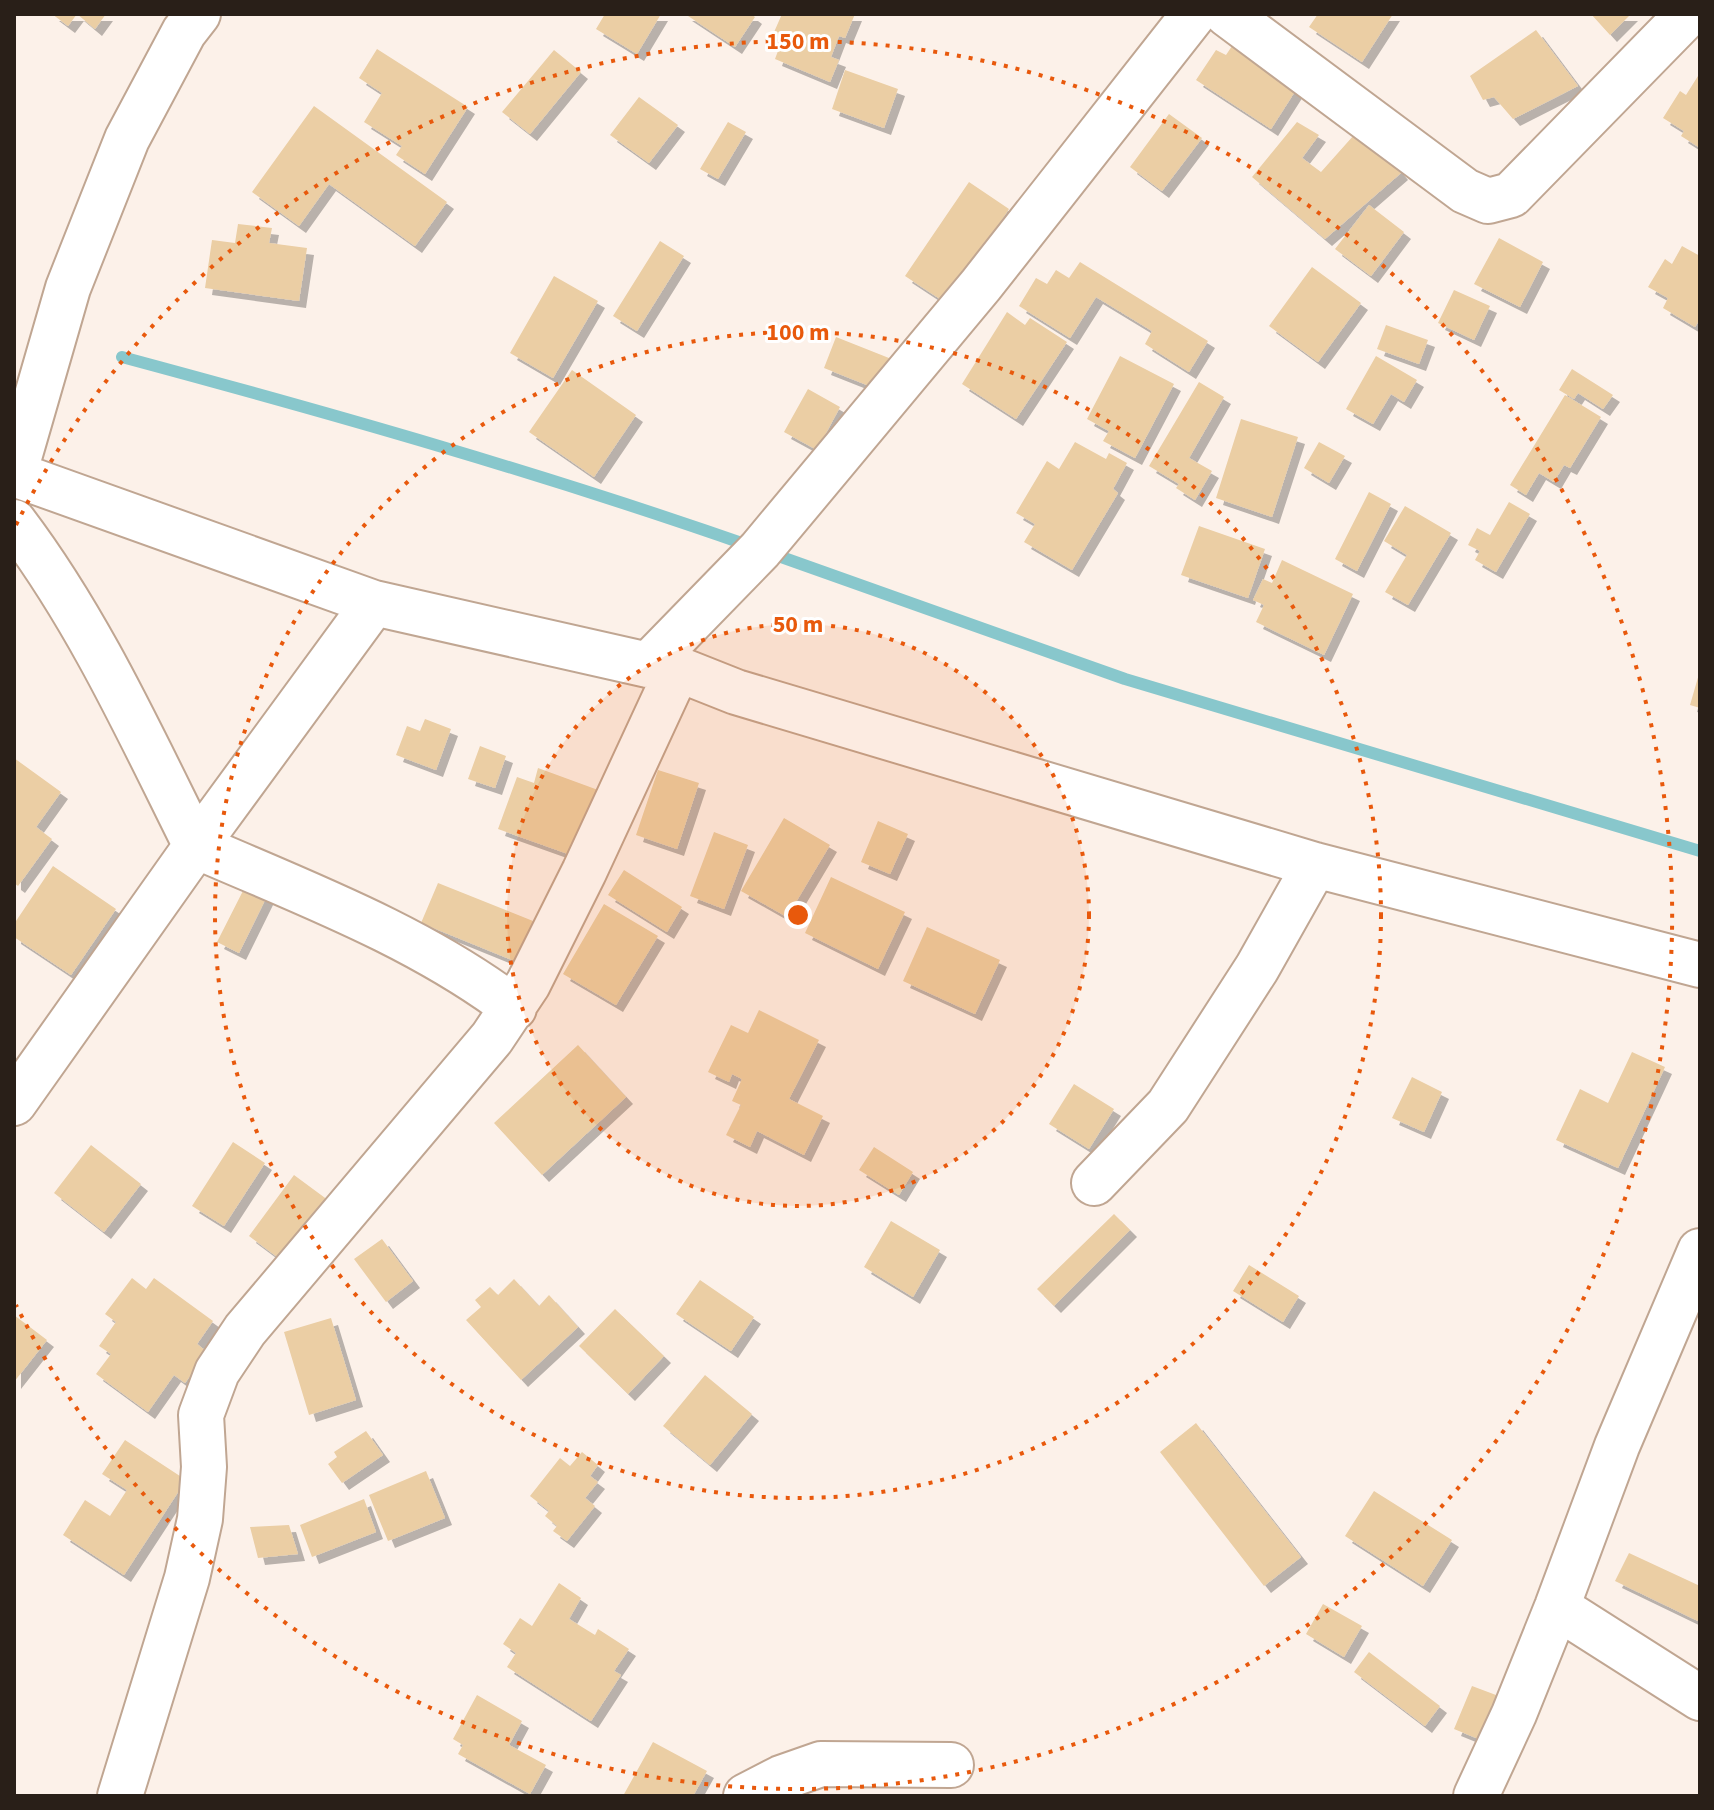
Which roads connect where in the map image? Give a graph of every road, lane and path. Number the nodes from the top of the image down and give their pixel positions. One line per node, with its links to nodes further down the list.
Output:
1 (198, 14): 5 (street)
2 (1194, 14): 8 (street)
3 (1227, 14): 4 (street)
4 (1688, 14)
5 (14, 475): 7 (street)
6 (14, 522): 9 (street)
7 (374, 603): 8 (street); 9 (street)
8 (663, 667): 10 (street); 12 (street)
9 (196, 846): 12 (street); 13 (street)
10 (1315, 865): 11 (street); 14 (street)
11 (1700, 965)
12 (514, 1008): 19 (street)
13 (14, 1103)
14 (1094, 1183)
15 (1700, 1251): 16 (street)
16 (1557, 1607): 17 (street); 21 (street)
17 (1700, 1698)
18 (951, 1765): 20 (street)
19 (120, 1796)
20 (746, 1796)
21 (1476, 1796)

